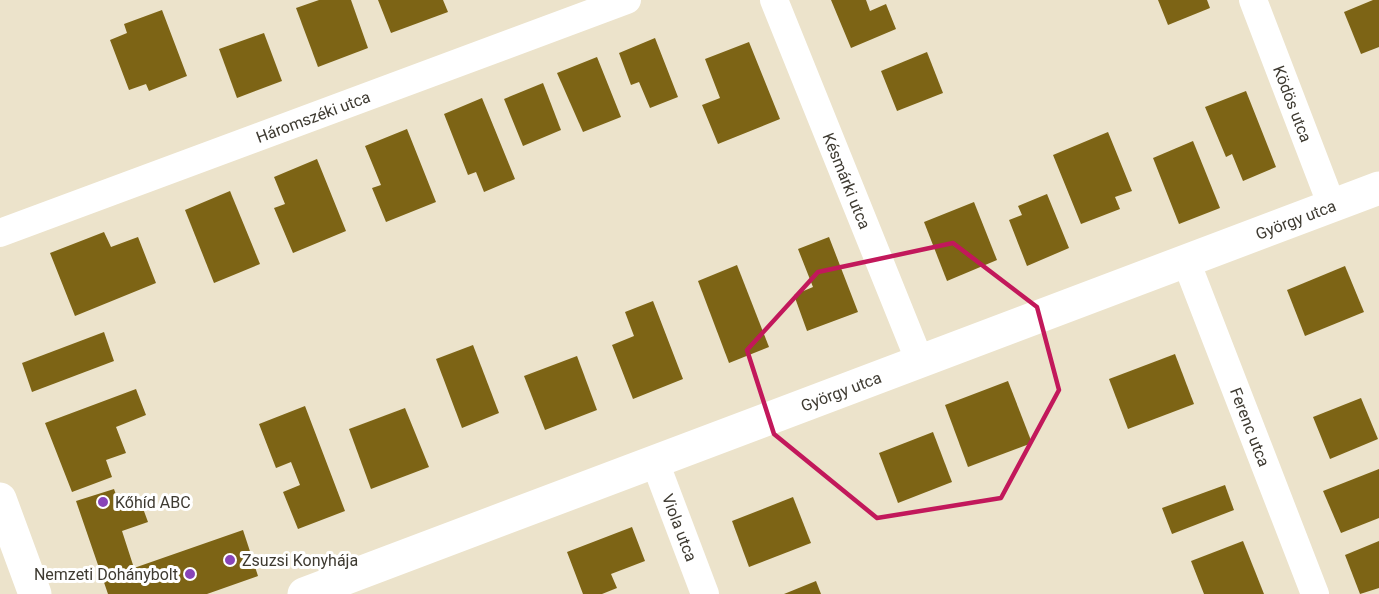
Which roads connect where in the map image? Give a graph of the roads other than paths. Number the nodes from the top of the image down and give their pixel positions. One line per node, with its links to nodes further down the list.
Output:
1 (627, 0): 6 (street, Háromszéki utca)
2 (774, 0): 8 (street, Késmárki utca)
3 (1253, 0): 5 (street, Ködös utca)
4 (1379, 188): 5 (street, György utca)
5 (1332, 206): 7 (street, György utca)
6 (0, 233)
7 (1186, 261): 8 (street, György utca); 14 (street, Ferenc utca)
8 (920, 362): 9 (street, György utca)
9 (655, 462): 12 (street, György utca); 13 (street, Viola utca)
10 (0, 499): 11 (street)
11 (35, 594)
12 (304, 594)
13 (705, 594)
14 (1315, 594)

